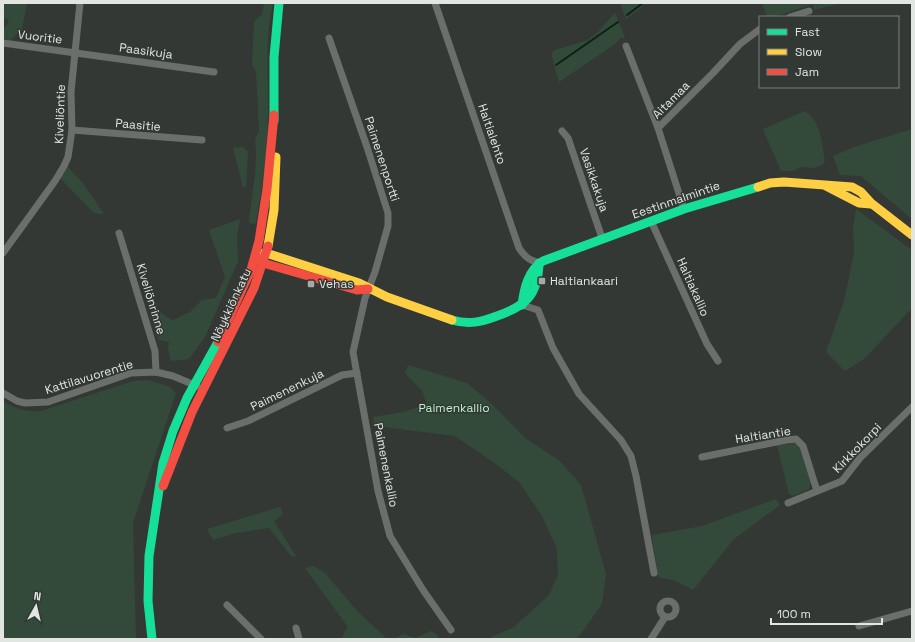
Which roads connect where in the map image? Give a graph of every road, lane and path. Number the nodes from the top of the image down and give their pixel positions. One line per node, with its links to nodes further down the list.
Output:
1 (80, 3): 10 (street, Kiveliöntie)
2 (280, 3): 12 (main road, Nöykkiönkatu)
3 (435, 3): 26 (street, Haltialehto)
4 (809, 11): 5 (street)
5 (793, 16)
6 (759, 29): 13 (street, Aitamaa)
7 (329, 38): 27 (street, Paimenenportti)
8 (3, 43): 10 (street, Vuoritie)
9 (626, 46): 13 (street)
10 (74, 53): 11 (street, Paasikuja); 14 (street, Kiveliöntie)
11 (214, 72)
12 (274, 115): 23 (main road, Nöykkiönkatu); 24 (main road, Nöykkiönkatu)
13 (658, 128): 17 (street, Aitamaa)
14 (72, 130): 16 (street, Paasitie); 22 (street, Kiveliöntie)
15 (562, 131): 21 (street, Vasikkakuja)
16 (202, 140)
17 (684, 209): 18 (main road, Eestinmalmintie); 20 (main road, Eestinmalmintie)
18 (651, 220): 21 (main road, Eestinmalmintie); 29 (street, Haltiakallio)
19 (119, 233): 30 (street, Kiveliönrinne)
20 (912, 235)
21 (602, 238): 26 (main road, Eestinmalmintie)
22 (3, 253)
23 (266, 253): 24 (main road); 25 (main road, Nöykkiönkatu); 27 (main road)
24 (255, 255): 25 (main road); 32 (main road, Nöykkiönkatu)
25 (263, 263): 27 (main road); 33 (main road, Nöykkiönkatu)
26 (539, 263): 28 (main road)
27 (368, 289): 28 (main road); 31 (street, Paimenenkallio)
28 (522, 305): 41 (street)
29 (718, 361)
30 (156, 372): 32 (street, Kattilavuorentie); 34 (street, Kattilavuorentie)
31 (357, 372): 36 (street, Paimenenkuja); 47 (street, Paimenenkallio)
32 (195, 385): 33 (street, Kattilavuorentie); 39 (main road, Nöykkiönkatu)
33 (203, 389): 39 (main road, Nöykkiönkatu)
34 (3, 393)
35 (912, 407): 38 (street, Kirkkokorpi)
36 (227, 428)
37 (702, 457): 38 (street, Haltiantie)
38 (817, 491): 40 (street, Kirkkokorpi)
39 (159, 493): 48 (main road, Nöykkiönkatu)
40 (788, 503)
41 (654, 573)
42 (227, 606): 49 (street)
43 (912, 610): 45 (street)
44 (665, 617): 51 (street)
45 (859, 626)
46 (296, 628): 50 (street)
47 (450, 630)
48 (152, 639)
49 (261, 639)
50 (299, 639)
51 (651, 639)

